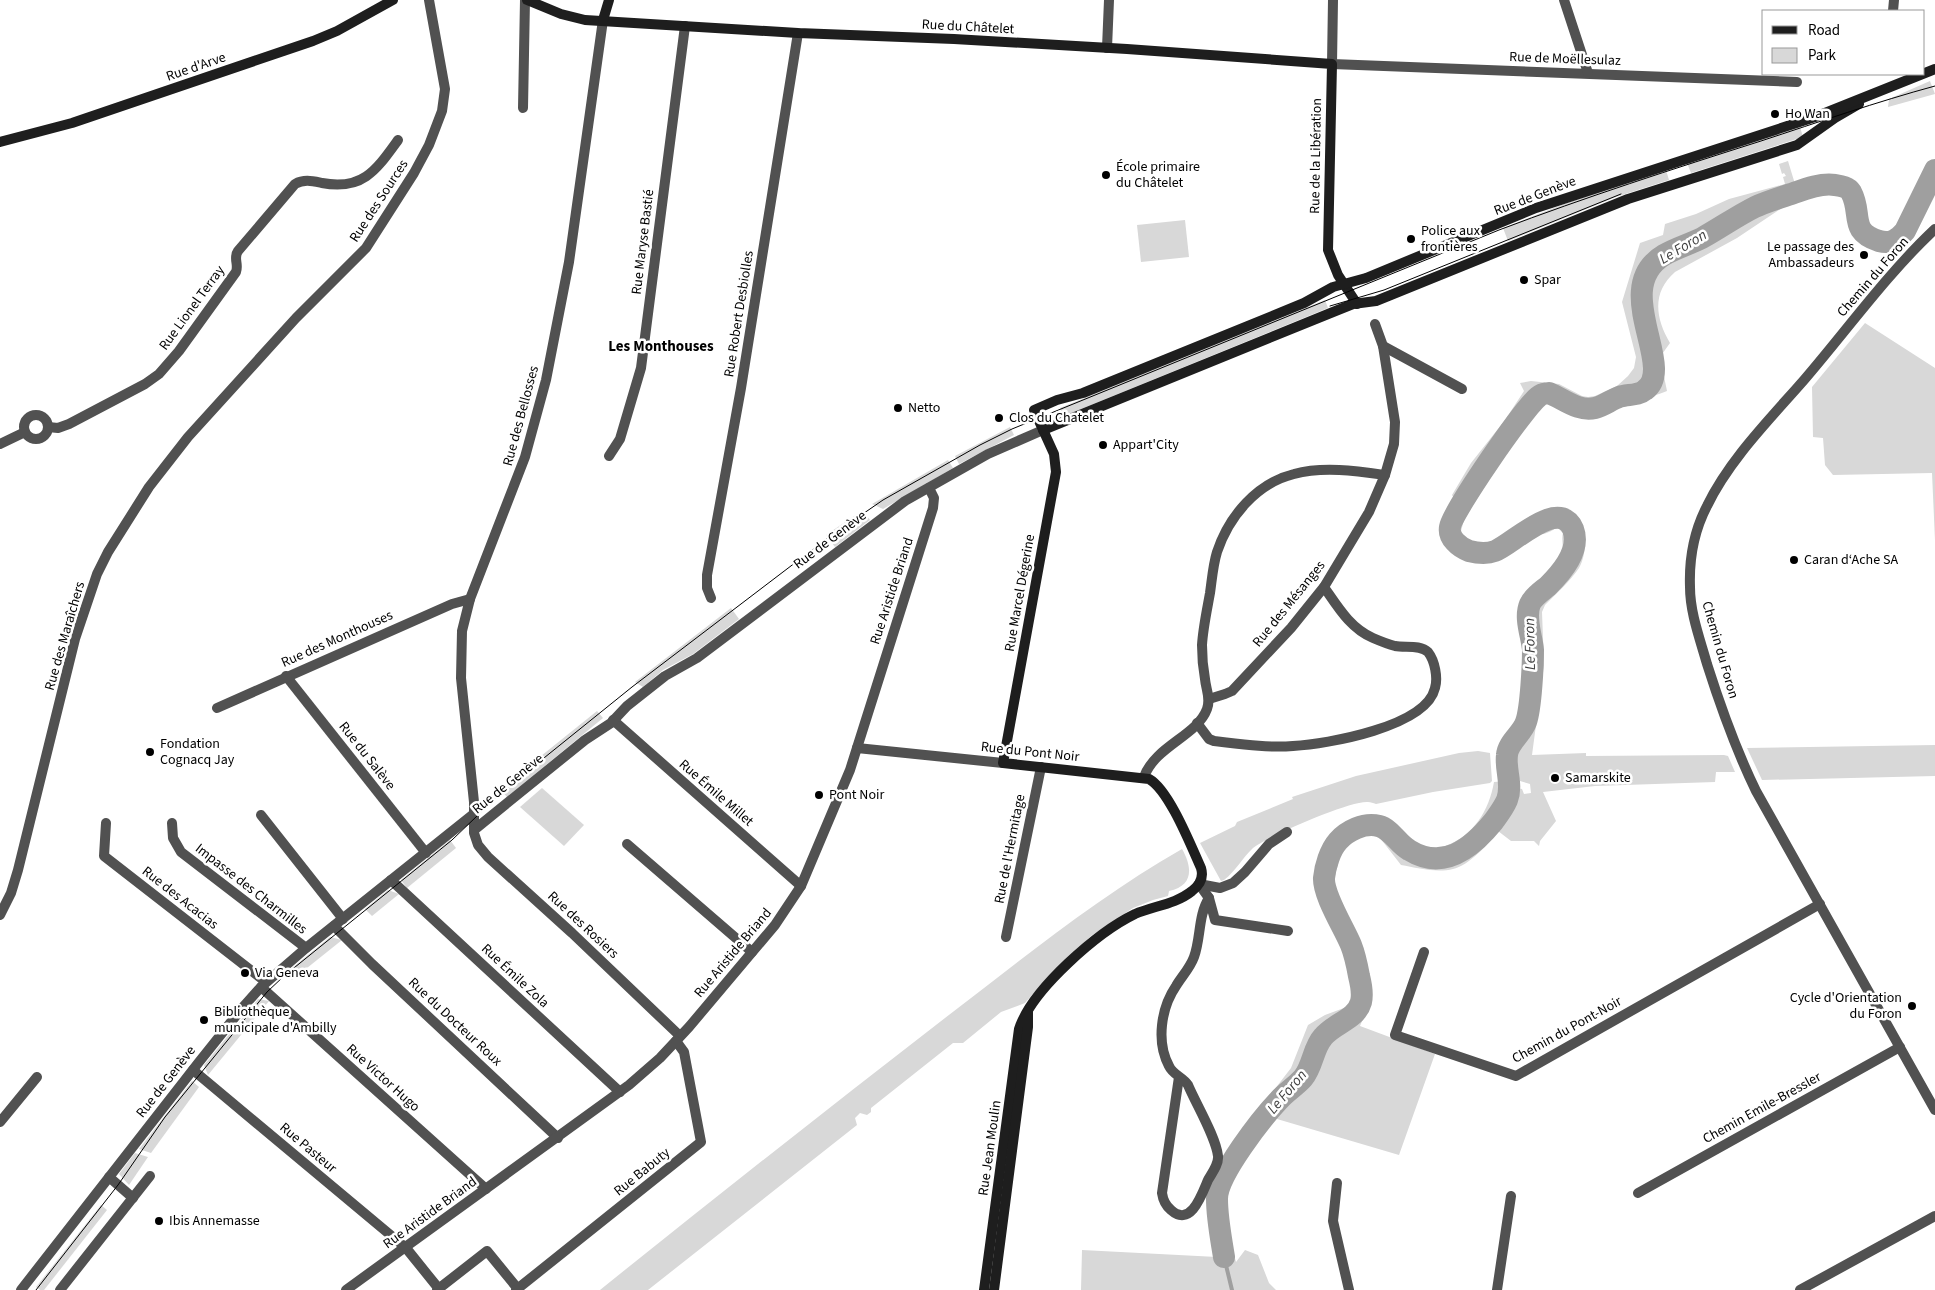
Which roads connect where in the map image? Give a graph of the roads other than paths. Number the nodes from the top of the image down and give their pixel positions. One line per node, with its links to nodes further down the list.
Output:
1 (393, 0): 20 (main road, Rue d'Arve)
2 (429, 0): 26 (street, Rue des Sources)
3 (526, 0): 8 (main road); 17 (street)
4 (609, 0): 9 (main road)
5 (1109, 0): 12 (street)
6 (1333, 0): 13 (street, Rue de la Libération)
7 (1564, 0): 14 (street)
8 (536, 2): 9 (main road)
9 (603, 20): 10 (main road, Rue du Châtelet); 37 (street, Rue des Bellosses)
10 (685, 26): 11 (main road, Rue du Châtelet); 32 (street, Rue Maryse Bastié)
11 (798, 33): 12 (main road, Rue du Châtelet); 36 (street, Rue Robert Desbiolles)
12 (1107, 48): 13 (main road, Rue du Châtelet)
13 (1332, 64): 14 (street, Rue de Moëllesulaz); 22 (main road, Rue de la Libération)
14 (1588, 73): 16 (street, Rue de Moëllesulaz)
15 (1904, 78): 18 (main road, Rue de Genève)
16 (1797, 82)
17 (523, 108)
18 (1834, 114): 22 (main road, Rue de Genève); 23 (main road, Rue de Genève)
19 (398, 140): 28 (street, Rue Lionel Terray)
20 (0, 142)
21 (1935, 229): 59 (street, Chemin du Foron)
22 (1344, 284): 23 (main road, Rue de la Libération); 29 (main road, Rue de Genève)
23 (1357, 304): 29 (main road, Rue de Genève)
24 (1375, 324): 25 (street, Rue des Mésanges)
25 (1383, 346): 27 (street); 33 (street, Rue des Mésanges)
26 (243, 376): 60 (street, Rue des Maraîchers)
27 (1462, 389)
28 (48, 427): 30 (street, Rue Lionel Terray); 30 (street, Rue Lionel Terray)
29 (1043, 430): 34 (street, Rue de Genève); 44 (main road, Rue Marcel Dégerine)
30 (25, 432): 31 (street, Rue Lionel Terray)
31 (0, 444)
32 (609, 456)
33 (1385, 475): 35 (street, Rue des Mésanges); 39 (street)
34 (929, 488): 41 (street, Rue de Genève); 43 (street, Rue Aristide Briand)
35 (1324, 587): 39 (street, Rue des Mésanges); 42 (street)
36 (711, 598)
37 (470, 599): 38 (street, Rue des Monthouses); 47 (street, Rue des Bellosses)
38 (286, 676): 40 (street, Rue des Monthouses); 54 (street, Rue du Salève)
39 (1209, 699): 42 (street)
40 (217, 708)
41 (613, 720): 51 (street, Rue de Genève); 57 (street, Rue Émile Millet)
42 (1198, 723): 46 (street)
43 (857, 748): 44 (street, Rue du Pont Noir); 57 (street, Rue Aristide Briand)
44 (1004, 763): 45 (main road, Rue du Pont Noir)
45 (1041, 767): 46 (main road, Rue du Pont Noir); 63 (street, Rue de l'Hermitage)
46 (1144, 777): 56 (main road)
47 (475, 813): 51 (street, Rue de Genève); 54 (street, Rue de Genève)
48 (261, 815): 61 (street, Rue du Docteur Roux)
49 (106, 822): 67 (street, Rue des Acacias)
50 (172, 823): 64 (street, Impasse des Charmilles)
51 (474, 830): 69 (street, Rue des Rosiers)
52 (1287, 832): 56 (street)
53 (627, 844): 65 (street)
54 (426, 853): 55 (street, Rue de Genève)
55 (391, 880): 61 (street, Rue de Genève); 74 (street, Rue Émile Zola)
56 (1199, 884): 58 (street); 68 (main road, Rue Jean Moulin)
57 (801, 886): 65 (street, Rue Aristide Briand)
58 (1209, 898): 62 (street); 72 (street)
59 (1820, 904): 66 (street, Chemin du Pont-Noir); 70 (street, Chemin du Foron)
60 (0, 914)
61 (338, 922): 64 (street, Rue de Genève); 77 (street, Rue du Docteur Roux)
62 (1288, 931)
63 (1006, 937)
64 (306, 948): 67 (street, Rue de Genève)
65 (752, 952): 69 (street, Rue Aristide Briand)
66 (1424, 952)
67 (264, 984): 71 (street, Rue de Genève); 81 (street, Rue Victor Hugo)
68 (1028, 1012): 92 (main road, Rue Jean Moulin); 93 (main road, Rue Jean Moulin)
69 (678, 1039): 74 (street, Rue Aristide Briand); 88 (street, Rue Babuty)
70 (1900, 1047): 75 (street, Chemin du Foron); 82 (street, Chemin Emile-Bressler)
71 (193, 1070): 79 (street, Rue de Genève); 86 (street, Rue Pasteur)
72 (1179, 1076): 72 (street)
73 (37, 1077): 76 (street)
74 (620, 1092): 77 (street, Rue Aristide Briand)
75 (1935, 1110)
76 (0, 1122)
77 (558, 1138): 81 (street, Rue Aristide Briand)
78 (150, 1176): 84 (street)
79 (109, 1177): 84 (street); 89 (street, Rue de Genève)
80 (1337, 1183): 94 (street)
81 (486, 1189): 86 (street, Rue Aristide Briand)
82 (1638, 1193)
83 (1511, 1196): 95 (street)
84 (133, 1198): 90 (street)
85 (1935, 1216): 96 (street)
86 (406, 1248): 87 (street, Rue Babuty); 91 (street, Rue Aristide Briand)
87 (438, 1289): 88 (street, Rue Babuty)
88 (517, 1289)
89 (21, 1290)
90 (60, 1290)
91 (346, 1290)
92 (984, 1290)
93 (994, 1290)
94 (1349, 1290)
95 (1497, 1290)
96 (1800, 1290)

